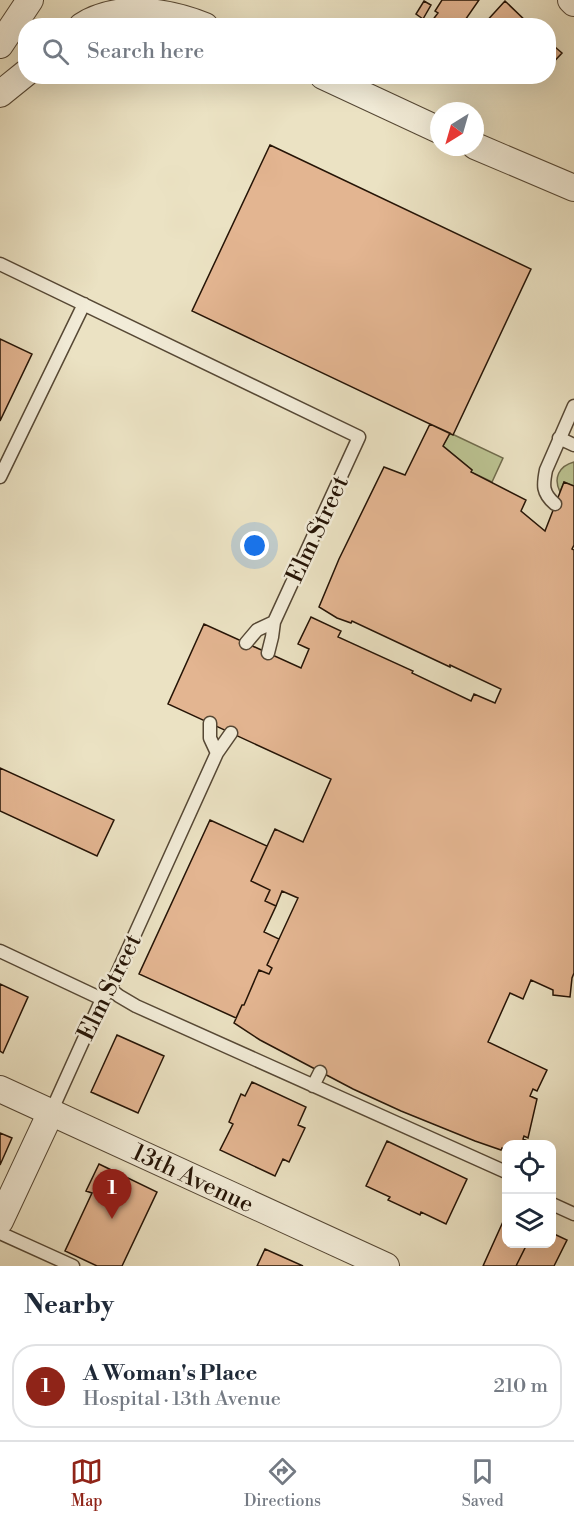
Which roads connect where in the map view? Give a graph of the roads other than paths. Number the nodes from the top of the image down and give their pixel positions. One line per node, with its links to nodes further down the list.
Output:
1 (30, 0): 4 (street)
2 (95, 18): 3 (street)
3 (178, 18)
4 (0, 45)
5 (18, 79): 7 (street)
6 (339, 84): 8 (street)
7 (0, 94)
8 (430, 126)
9 (484, 150): 10 (street)
10 (574, 188)
11 (0, 264): 12 (lane)
12 (84, 304): 16 (lane); 18 (lane, Elm Street)
13 (574, 406): 14 (lane)
14 (559, 438): 15 (lane); 17 (lane)
15 (574, 445)
16 (0, 477)
17 (555, 504)
18 (274, 622): 19 (lane); 20 (lane, Elm Street)
19 (246, 643)
20 (268, 653)
21 (210, 723): 23 (lane)
22 (231, 733): 23 (lane, Elm Street)
23 (217, 753): 25 (lane, Elm Street)
24 (0, 951): 26 (lane)
25 (110, 988): 26 (lane, Elm Street); 28 (lane)
26 (102, 999): 30 (lane, Elm Street)
27 (320, 1072): 28 (lane)
28 (314, 1086): 31 (lane)
29 (0, 1089): 30 (street, 13th Avenue)
30 (51, 1112): 34 (street, Elm Street); 37 (street, 13th Avenue)
31 (502, 1170)
32 (556, 1205): 33 (lane)
33 (574, 1214)
34 (0, 1221)
35 (0, 1233): 36 (lane)
36 (73, 1266)
37 (386, 1266)

